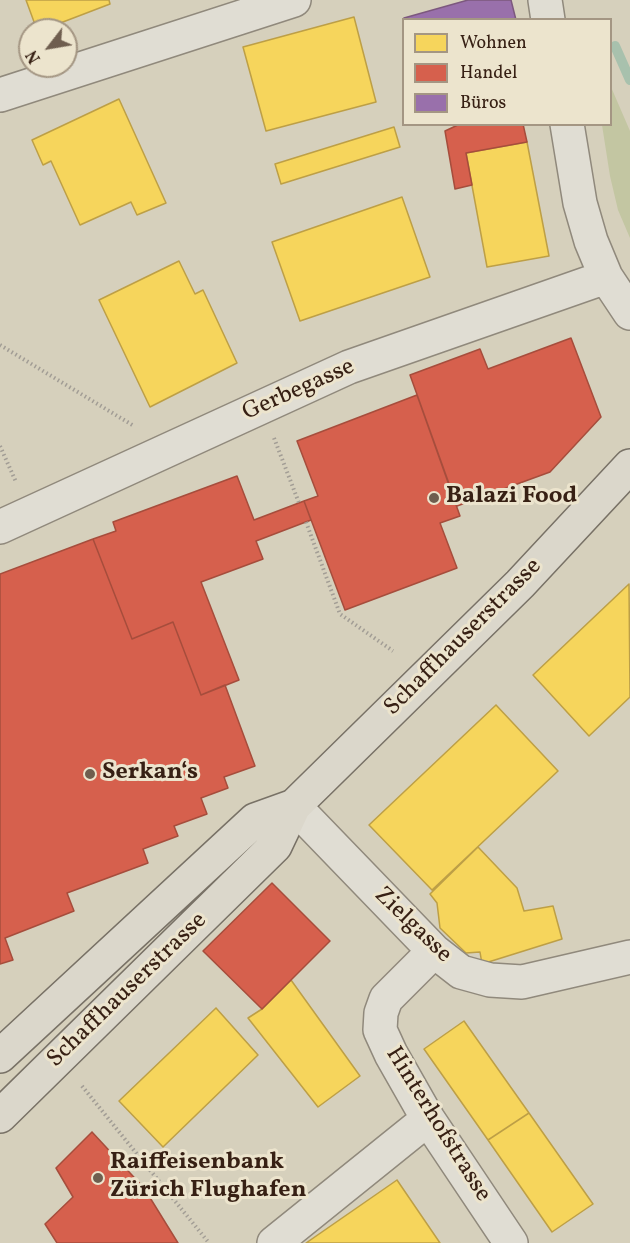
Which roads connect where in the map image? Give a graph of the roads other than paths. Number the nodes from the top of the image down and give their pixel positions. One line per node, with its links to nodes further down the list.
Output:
1 (294, 0): 4 (street)
2 (545, 0): 3 (street)
3 (549, 18)
4 (0, 95)
5 (567, 126): 6 (street)
6 (606, 277): 7 (street); 9 (street, Gerbegasse)
7 (630, 313)
8 (630, 466): 10 (main road, Schaffhauserstrasse)
9 (0, 527)
10 (294, 806): 11 (street, Zielgasse); 13 (main road, Schaffhauserstrasse); 14 (main road, Schaffhauserstrasse)
11 (434, 951): 12 (street, Zielgasse); 15 (street, Hinterhofstrasse)
12 (630, 957)
13 (0, 1056)
14 (0, 1116)
15 (429, 1119): 16 (street); 17 (street, Hinterhofstrasse)
16 (274, 1243)
17 (511, 1243)

